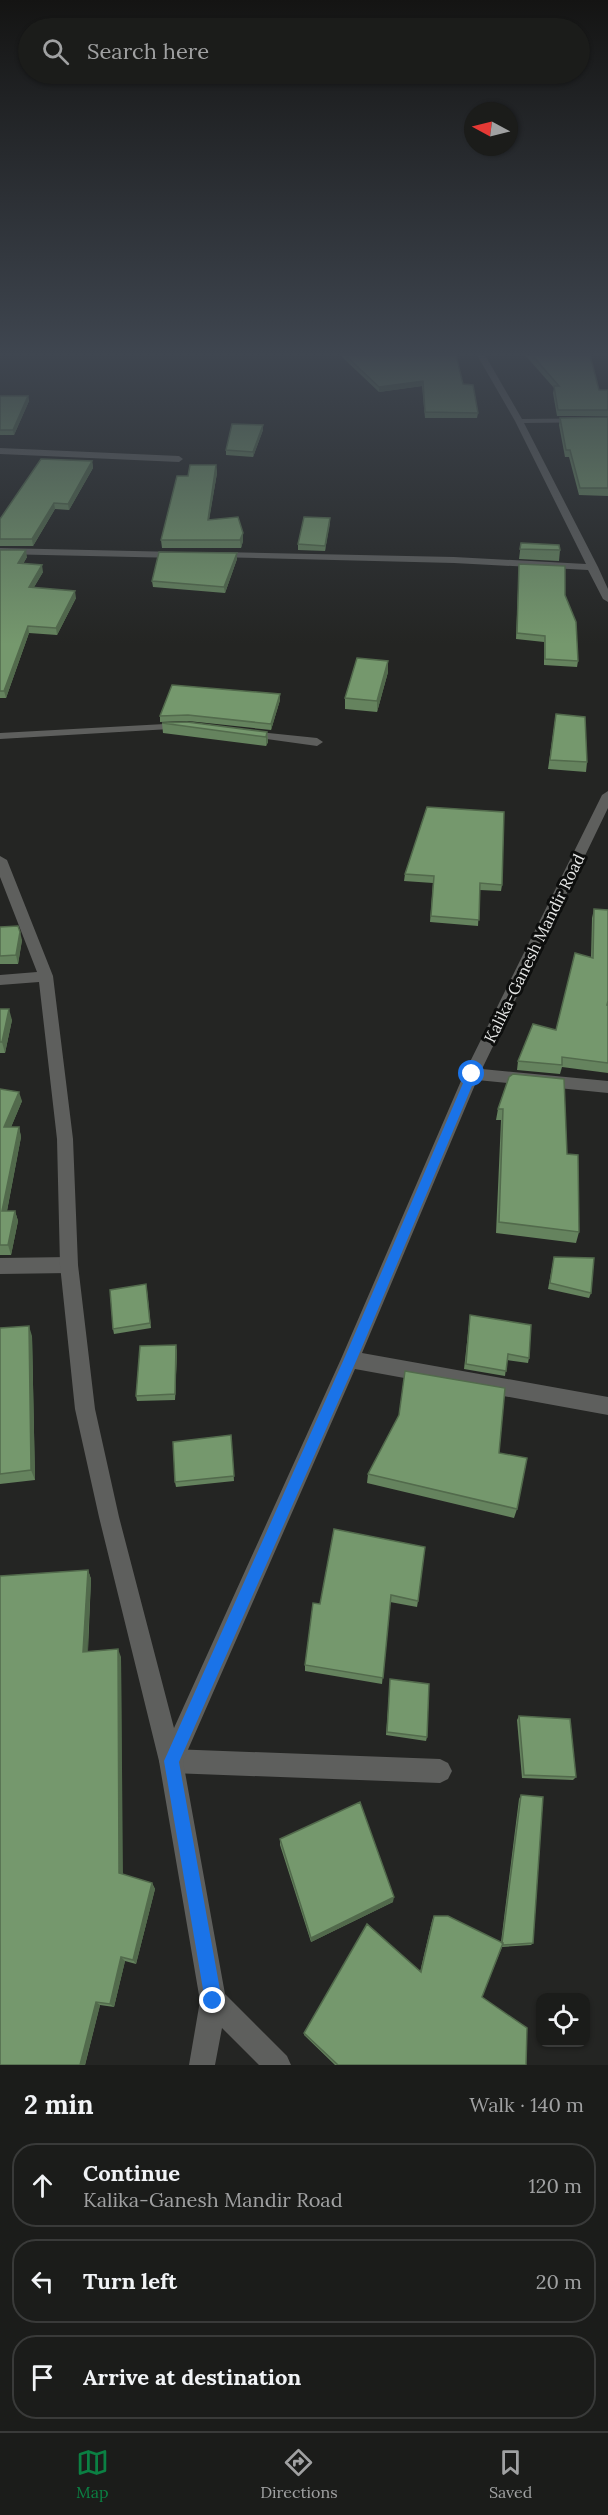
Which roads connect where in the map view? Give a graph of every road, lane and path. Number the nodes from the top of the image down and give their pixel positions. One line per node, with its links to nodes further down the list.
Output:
1 (8, 451): 3 (street)
2 (534, 451): 7 (street)
3 (179, 459)
4 (0, 551): 5 (street)
5 (189, 555)
6 (211, 555): 7 (street)
7 (593, 567): 8 (street)
8 (608, 599)
9 (199, 728): 11 (street)
10 (234, 732): 12 (street)
11 (0, 736)
12 (316, 742)
13 (608, 795): 17 (street, Kalika-Ganesh Mandir Road)
14 (0, 860): 15 (street)
15 (46, 976): 16 (street); 19 (street)
16 (0, 980)
17 (472, 1074): 18 (street); 21 (street, Kalika-Ganesh Mandir Road)
18 (608, 1087)
19 (69, 1265): 20 (street); 23 (street)
20 (0, 1266)
21 (351, 1359): 22 (street); 23 (street, Kalika-Ganesh Mandir Road)
22 (608, 1406)
23 (171, 1761): 24 (street); 25 (street)
24 (440, 1771)
25 (213, 2001): 26 (street); 27 (street)
26 (202, 2065)
27 (278, 2065)

